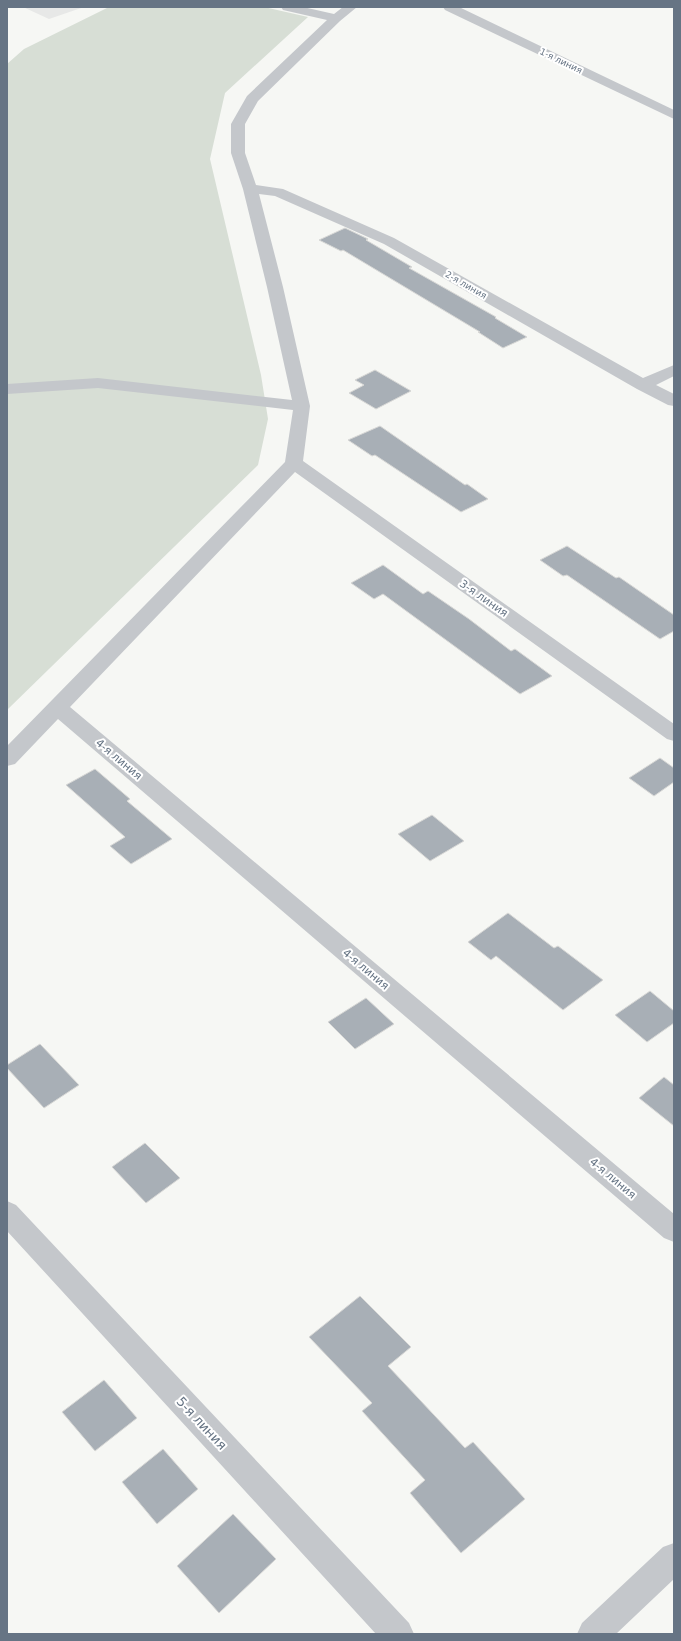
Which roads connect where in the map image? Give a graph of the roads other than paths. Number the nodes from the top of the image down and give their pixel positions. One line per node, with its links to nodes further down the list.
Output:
1 (287, 7): 4 (street)
2 (352, 7): 4 (street)
3 (449, 7): 5 (street, 1-я линия)
4 (336, 18): 6 (street)
5 (674, 115)
6 (250, 189): 8 (street, 2-я линия); 11 (street)
7 (674, 370): 8 (street)
8 (643, 385): 10 (street, 2-я линия)
9 (7, 389): 11 (street)
10 (674, 401)
11 (302, 406): 12 (street)
12 (294, 463): 13 (street); 14 (street, 3-я линия)
13 (57, 707): 15 (street); 17 (street, 4-я линия)
14 (674, 734)
15 (7, 759)
16 (7, 1213): 19 (street, 5-я линия)
17 (674, 1230)
18 (674, 1558): 20 (street)
19 (398, 1634)
20 (593, 1634)

